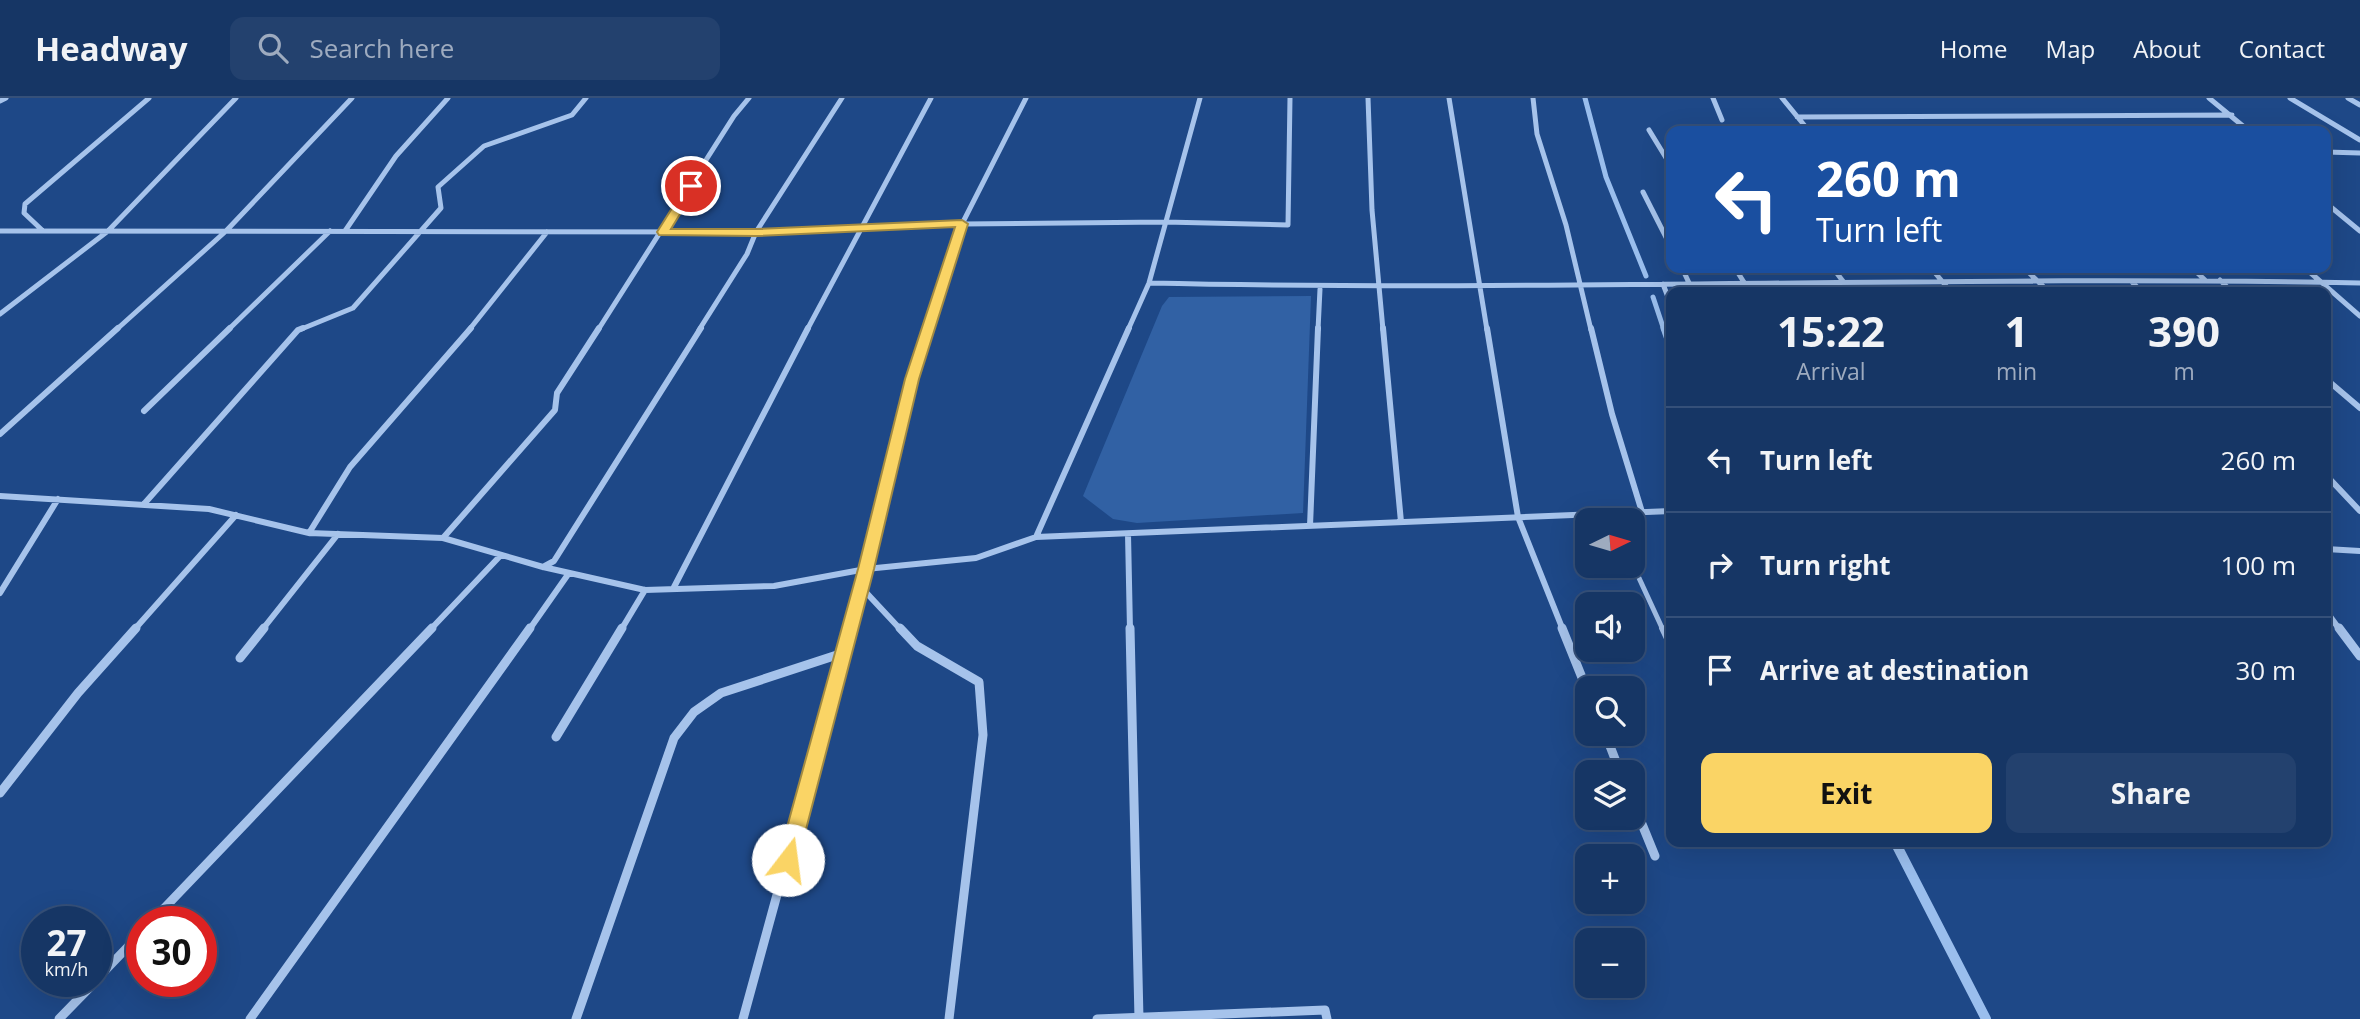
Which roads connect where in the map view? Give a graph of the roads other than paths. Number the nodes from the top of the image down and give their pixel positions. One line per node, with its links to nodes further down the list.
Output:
1 (6, 98): 21 (street)
2 (149, 98): 40 (street)
3 (236, 98): 41 (street)
4 (352, 98): 43 (street)
5 (449, 98): 45 (street)
6 (586, 98): 46 (street)
7 (749, 98): 49 (street)
8 (842, 98): 50 (street)
9 (931, 98): 39 (street)
10 (1026, 98): 38 (street)
11 (1200, 98): 37 (street)
12 (1290, 98): 37 (street)
13 (1368, 98): 79 (street)
14 (1449, 98): 80 (street)
15 (1532, 98): 69 (street)
16 (1713, 98): 25 (street)
17 (1782, 98): 24 (street)
18 (2209, 98): 23 (street)
19 (2290, 98): 29 (street)
20 (2348, 98): 22 (street)
21 (0, 101)
22 (2360, 105)
23 (2232, 115): 24 (street); 27 (street)
24 (1797, 117): 26 (street)
25 (1722, 120)
26 (1805, 126)
27 (2244, 126)
28 (1649, 130): 30 (street)
29 (2360, 140)
30 (1659, 146): 31 (street); 34 (street)
31 (1666, 146)
32 (2331, 152): 33 (street)
33 (2359, 154)
34 (1666, 158)
35 (1643, 192): 51 (street)
36 (2331, 207): 47 (street)
37 (1164, 222): 38 (street); 66 (street)
38 (962, 224): 39 (street); 111 (street)
39 (863, 228): 50 (street); 115 (street)
40 (42, 230): 41 (street); 42 (street)
41 (108, 230): 43 (street); 83 (street)
42 (0, 231)
43 (226, 231): 44 (street); 88 (street)
44 (330, 231): 45 (street); 87 (street)
45 (345, 231): 46 (street)
46 (424, 231): 48 (street); 92 (street)
47 (2360, 231)
48 (547, 232): 49 (street); 102 (street)
49 (663, 232): 50 (street); 106 (street)
50 (756, 232): 110 (street)
51 (1666, 237)
52 (1684, 273): 70 (street)
53 (1738, 273): 71 (street)
54 (1837, 273): 63 (street)
55 (1935, 273): 59 (street)
56 (2030, 273): 60 (street)
57 (2197, 273): 61 (street)
58 (2311, 273): 65 (street)
59 (1941, 280): 60 (street); 63 (street); 73 (street)
60 (2038, 280): 64 (street); 74 (street)
61 (2205, 280): 62 (street); 64 (street)
62 (2220, 280): 65 (street); 76 (street)
63 (1844, 282): 71 (street); 72 (street)
64 (2132, 282): 75 (street)
65 (2322, 282): 67 (street); 77 (street)
66 (1149, 283): 78 (street); 105 (street)
67 (2360, 283)
68 (1663, 284): 69 (street); 70 (street); 82 (street)
69 (1580, 285): 80 (street); 93 (street)
70 (1690, 285): 71 (street)
71 (1746, 285)
72 (1848, 287)
73 (1947, 287)
74 (2044, 287)
75 (2137, 287)
76 (2227, 287)
77 (2328, 287)
78 (1320, 289): 79 (street); 101 (street)
79 (1381, 289): 80 (street); 100 (street)
80 (1480, 289): 98 (street)
81 (2331, 290): 84 (street)
82 (1666, 292)
83 (0, 314)
84 (2360, 316)
85 (2331, 383): 86 (street)
86 (2360, 408)
87 (144, 411)
88 (0, 434)
89 (2331, 480): 95 (street)
90 (0, 496): 91 (street)
91 (58, 499): 92 (street); 117 (street)
92 (144, 504): 97 (street)
93 (1641, 508)
94 (1666, 511): 96 (street)
95 (2360, 511)
96 (1645, 512)
97 (236, 515): 102 (street); 125 (street)
98 (1518, 517): 99 (street); 100 (street); 123 (street)
99 (1575, 517)
100 (1401, 522): 101 (street)
101 (1310, 526): 104 (street)
102 (309, 533): 103 (street)
103 (338, 534): 106 (street); 122 (street)
104 (1128, 534): 105 (street); 132 (street)
105 (1035, 537): 111 (street)
106 (443, 538): 109 (street)
107 (2331, 549): 108 (street)
108 (2360, 551)
109 (501, 555): 110 (street); 128 (street)
110 (543, 567): 112 (street)
111 (866, 569): 114 (street); 115 (street)
112 (569, 573): 116 (street); 134 (street)
113 (1639, 578): 119 (lane)
114 (861, 587): 120 (street); 137 (street)
115 (673, 589): 116 (street)
116 (645, 590): 124 (street)
117 (0, 593)
118 (2331, 618): 121 (street)
119 (1666, 636)
120 (843, 653): 135 (street); 136 (street)
121 (2360, 656)
122 (240, 658)
123 (1581, 676)
124 (556, 737)
125 (0, 793)
126 (1644, 830): 127 (street)
127 (1654, 856)
128 (166, 906)
129 (126, 949): 130 (street)
130 (112, 964)
131 (80, 997): 133 (street)
132 (1139, 1018): 138 (street); 139 (street)
133 (59, 1019)
134 (250, 1019)
135 (576, 1019)
136 (743, 1019)
137 (949, 1019)
138 (1097, 1019)
139 (1326, 1019)

